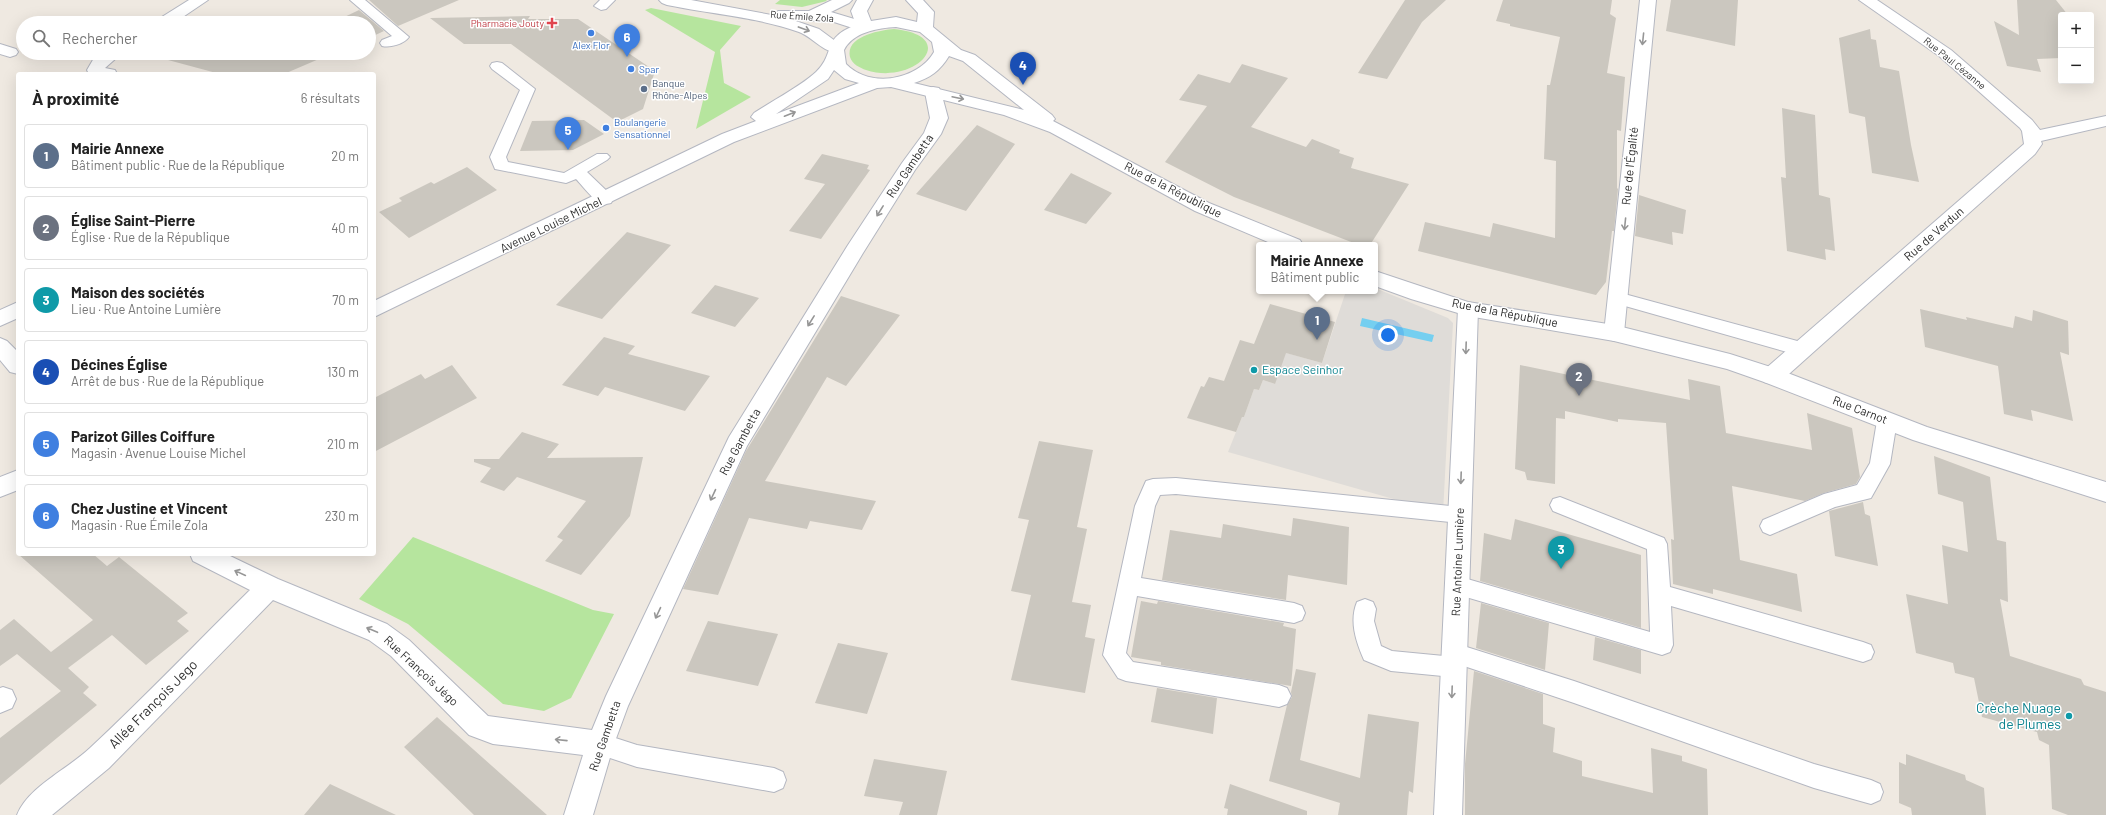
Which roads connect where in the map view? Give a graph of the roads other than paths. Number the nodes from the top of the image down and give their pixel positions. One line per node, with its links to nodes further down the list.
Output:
1 (200, 0): 11 (street)
2 (357, 0): 15 (lane)
3 (667, 0): 9 (street, Rue Émile Zola)
4 (844, 0): 10 (street)
5 (865, 0): 12 (street)
6 (914, 0): 13 (street)
7 (1648, 0): 32 (street, Rue de l'Égalité, one-way to 32)
8 (1866, 0): 25 (street, Rue Paul Cézanne)
9 (739, 13): 10 (street, Rue Émile Zola); 16 (street, Rue Émile Zola, one-way to 16)
10 (810, 15): 12 (street, Rue Émile Zola)
11 (174, 16)
12 (865, 27): 13 (street); 16 (street)
13 (925, 28): 14 (street)
14 (941, 42): 21 (street); 24 (street, Rue de la République)
15 (387, 43)
16 (836, 53): 20 (street); 26 (street, Avenue Louise Michel)
17 (102, 60): 19 (street)
18 (497, 66): 28 (lane)
19 (102, 72)
20 (875, 83): 21 (street); 26 (street, Avenue Louise Michel, one-way to 20)
21 (893, 83): 22 (street, Rue de la République)
22 (933, 92): 24 (street, Rue de la République, one-way to 24); 59 (street, Rue Gambetta, one-way to 59)
23 (2106, 121): 25 (street)
24 (1056, 128): 30 (street, Rue de la République)
25 (2033, 137): 39 (street, Rue de Verdun)
26 (728, 138): 29 (street, Avenue Louise Michel)
27 (602, 157): 28 (lane)
28 (577, 171): 29 (lane)
29 (605, 199): 33 (street, Avenue Louise Michel)
30 (1286, 242)
31 (1378, 279): 34 (street, Rue de la République)
32 (1617, 298): 37 (street, Rue de l'Égalité); 39 (lane)
33 (376, 309)
34 (1468, 309): 37 (street, Rue de la République); 47 (street, Rue Antoine Lumière, one-way to 47)
35 (16, 311): 36 (street)
36 (0, 319)
37 (1614, 333): 41 (street, Rue Carnot)
38 (0, 346): 40 (street)
39 (1801, 349): 41 (street, Rue de Verdun)
40 (16, 364)
41 (1772, 376): 42 (street, Rue Carnot)
42 (1887, 421): 45 (street, Rue Carnot); 48 (lane)
43 (16, 480): 44 (street)
44 (0, 488)
45 (2106, 492)
46 (1560, 505): 53 (lane)
47 (1460, 515): 50 (lane); 51 (street, Rue Antoine Lumière)
48 (1770, 526)
49 (206, 556): 52 (street, Rue François Jégo, one-way to 49)
50 (1128, 584): 55 (lane); 58 (lane)
51 (1457, 585): 53 (lane); 57 (street, Rue Antoine Lumière)
52 (269, 587): 59 (street, Rue François Jégo, one-way to 52); 62 (street, Allée François Jego)
53 (1659, 593): 56 (lane)
54 (1364, 609): 57 (lane)
55 (1294, 613)
56 (1863, 652)
57 (1454, 660): 61 (lane); 64 (street, Rue Antoine Lumière, one-way to 64)
58 (1279, 696)
59 (600, 744): 60 (lane); 63 (street, Rue Gambetta)
60 (774, 780)
61 (1871, 792)
62 (32, 815)
63 (578, 815)
64 (1448, 815)

